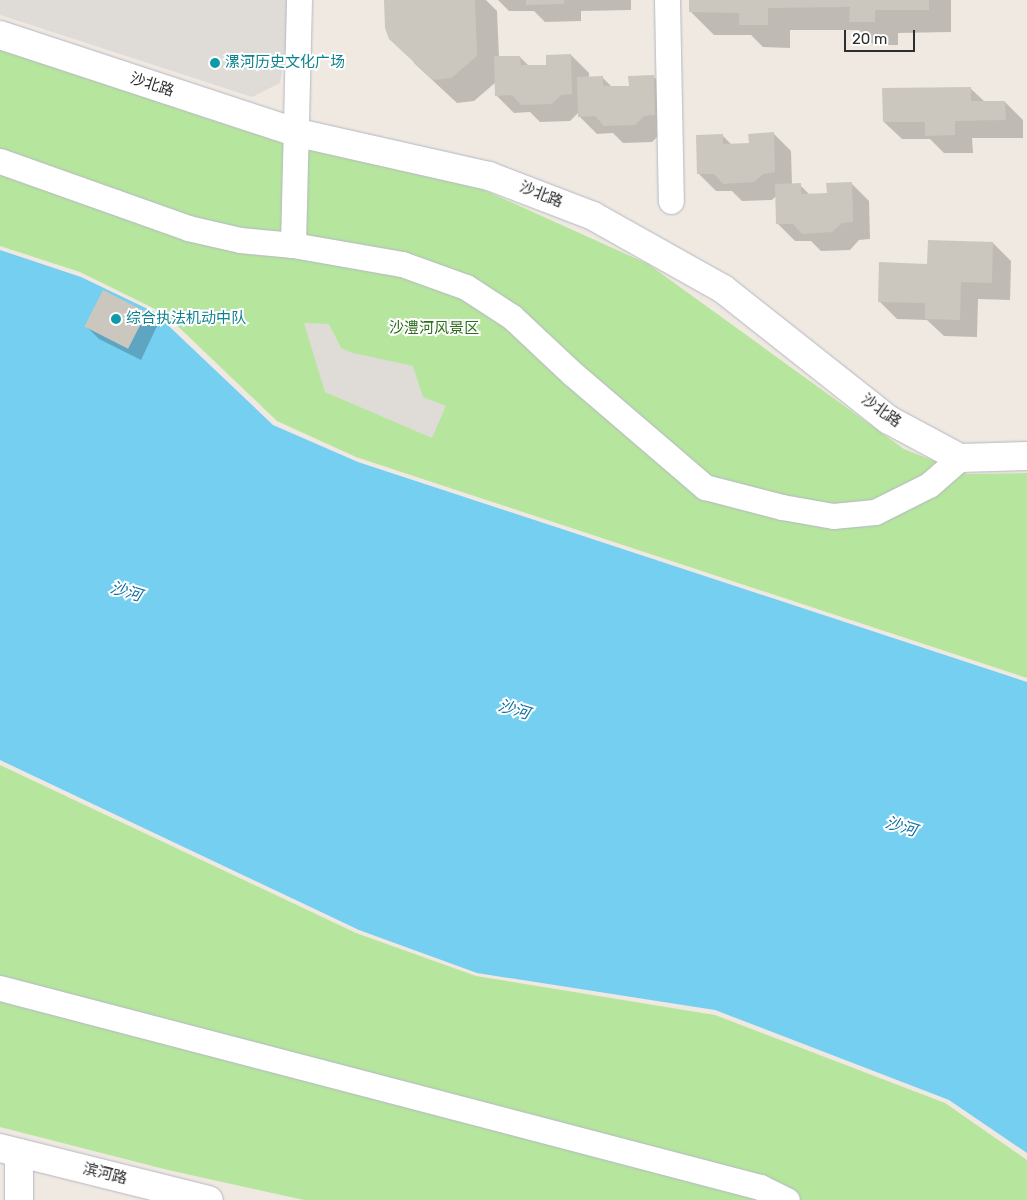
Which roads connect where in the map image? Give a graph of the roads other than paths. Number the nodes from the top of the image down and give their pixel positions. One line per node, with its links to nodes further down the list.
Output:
1 (299, 0): 4 (street)
2 (667, 0): 6 (street)
3 (0, 35): 4 (street, 沙北路)
4 (298, 133): 7 (street); 9 (street, 沙北路)
5 (0, 161): 7 (street)
6 (671, 201)
7 (293, 245): 9 (street)
8 (1027, 456): 9 (street, 沙北路)
9 (960, 458)
10 (0, 988): 14 (street)
11 (9, 1150): 12 (street); 13 (street, 滨河路)
12 (20, 1200)
13 (209, 1200)
14 (788, 1200)

